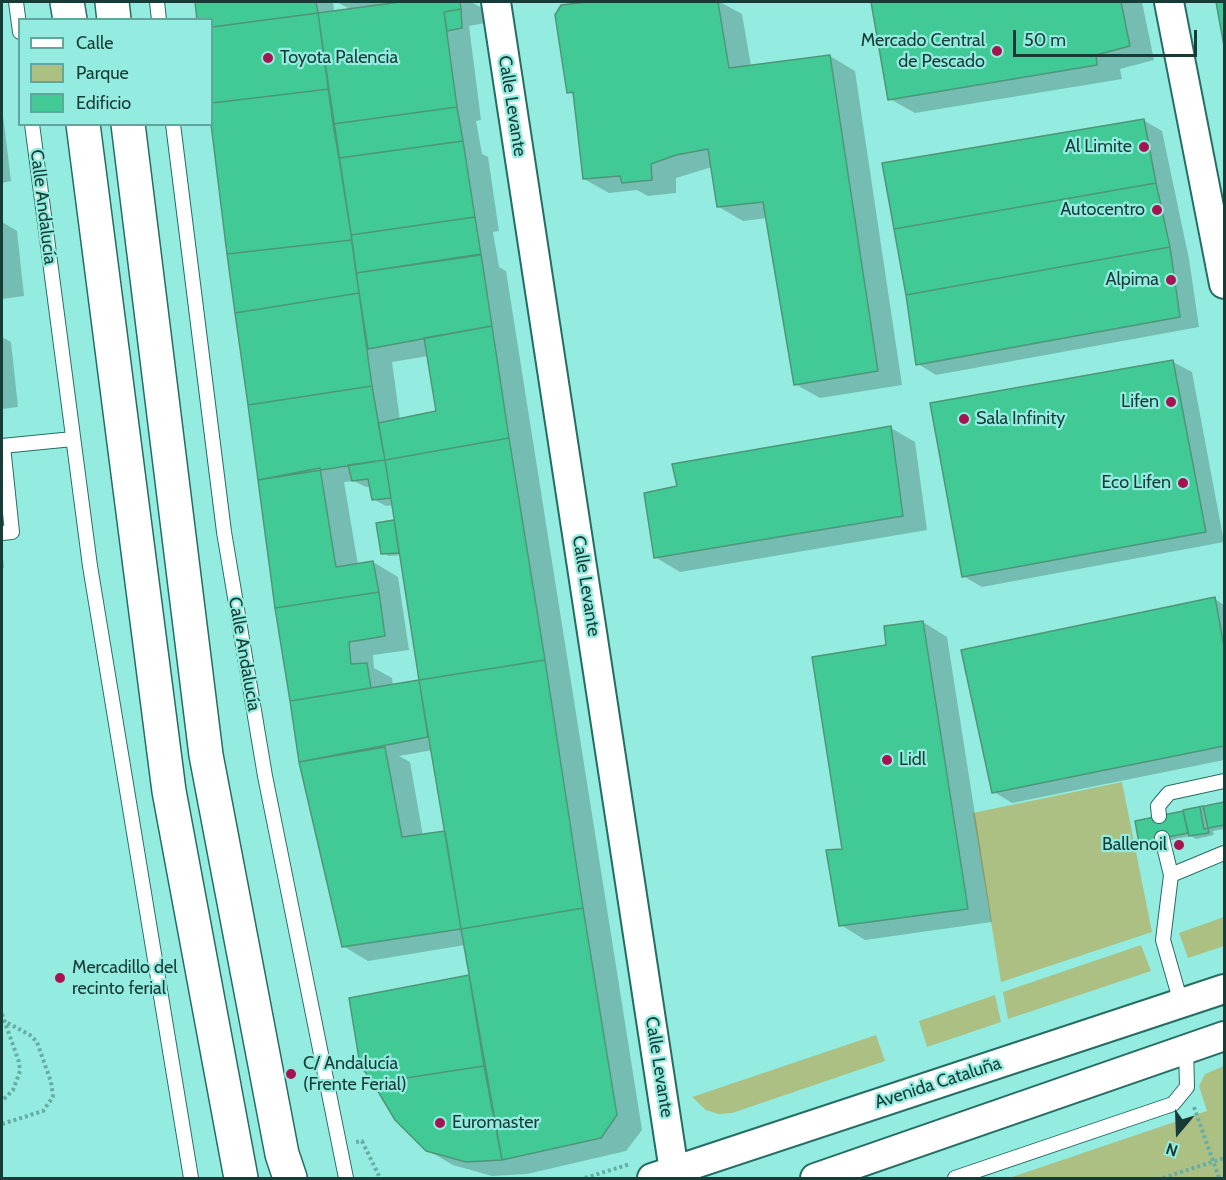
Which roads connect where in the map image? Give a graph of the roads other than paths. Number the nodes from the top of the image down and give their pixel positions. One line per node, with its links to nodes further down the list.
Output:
1 (15, 2): 10 (lane)
2 (68, 2): 7 (main road)
3 (112, 2): 8 (main road)
4 (157, 2): 9 (lane)
5 (496, 2): 28 (street, Calle Levante)
6 (1168, 2): 15 (street)
7 (70, 18)
8 (114, 18)
9 (159, 18)
10 (18, 20)
11 (32, 126): 16 (lane, Calle Andalucía)
12 (83, 126): 30 (main road)
13 (128, 126): 31 (main road)
14 (172, 126): 32 (lane, Calle Andalucía)
15 (1224, 284)
16 (73, 439): 17 (lane); 29 (lane, Calle Andalucía)
17 (2, 446): 18 (lane)
18 (7, 532)
19 (1224, 781): 20 (lane)
20 (1159, 816)
21 (1162, 838): 23 (lane)
22 (1224, 853): 23 (lane)
23 (1171, 874): 25 (lane)
24 (1224, 988): 25 (street, Avenida Cataluña)
25 (1181, 1003): 28 (street, Avenida Cataluña)
26 (1224, 1036): 27 (street)
27 (1186, 1048): 33 (street); 34 (lane)
28 (663, 1175)
29 (191, 1179)
30 (241, 1179)
31 (290, 1179)
32 (346, 1179)
33 (815, 1179)
34 (955, 1179)

